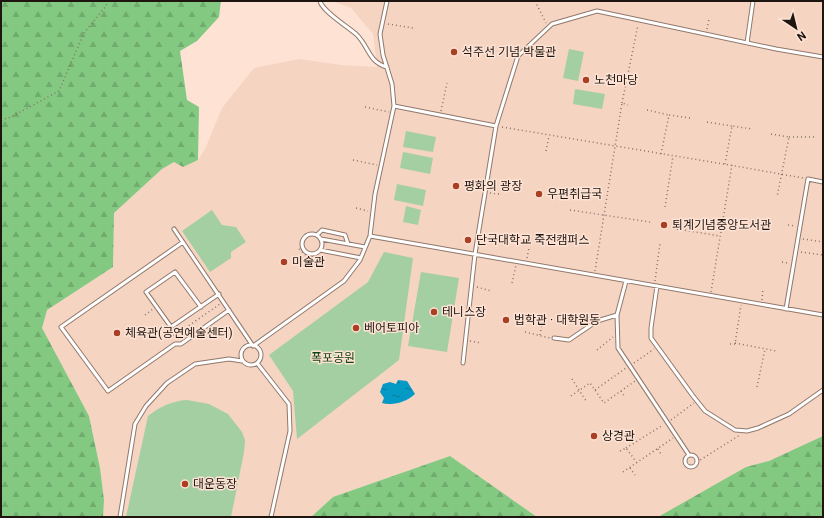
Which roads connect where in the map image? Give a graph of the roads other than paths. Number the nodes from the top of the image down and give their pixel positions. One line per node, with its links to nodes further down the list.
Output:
1 (320, 1): 6 (lane)
2 (387, 1): 6 (lane)
3 (753, 1): 4 (lane)
4 (747, 43): 5 (lane); 8 (lane)
5 (823, 57)
6 (387, 67): 7 (lane)
7 (394, 106): 8 (lane); 12 (lane)
8 (496, 126): 18 (lane)
9 (823, 182): 24 (lane)
10 (174, 229): 14 (lane)
11 (317, 235): 13 (lane); 15 (lane); 17 (lane)
12 (370, 236): 16 (lane); 18 (lane)
13 (321, 239): 15 (lane); 17 (lane)
14 (183, 242): 22 (lane); 25 (lane)
15 (348, 244): 16 (lane)
16 (365, 247): 19 (lane)
17 (320, 250): 19 (lane)
18 (475, 254): 20 (lane); 31 (lane)
19 (361, 258): 29 (lane)
20 (626, 281): 21 (lane); 26 (lane)
21 (655, 285): 24 (lane); 33 (lane)
22 (219, 294): 23 (lane); 25 (lane)
23 (201, 307): 23 (lane)
24 (786, 309): 27 (lane)
25 (229, 310): 29 (lane)
26 (617, 315): 28 (lane); 34 (lane)
27 (823, 315)
28 (554, 338)
29 (253, 346): 30 (lane); 32 (lane)
30 (242, 361): 32 (lane); 35 (lane)
31 (463, 363)
32 (257, 364): 36 (lane)
33 (823, 390)
34 (688, 455): 34 (lane)
35 (120, 517)
36 (271, 517)

